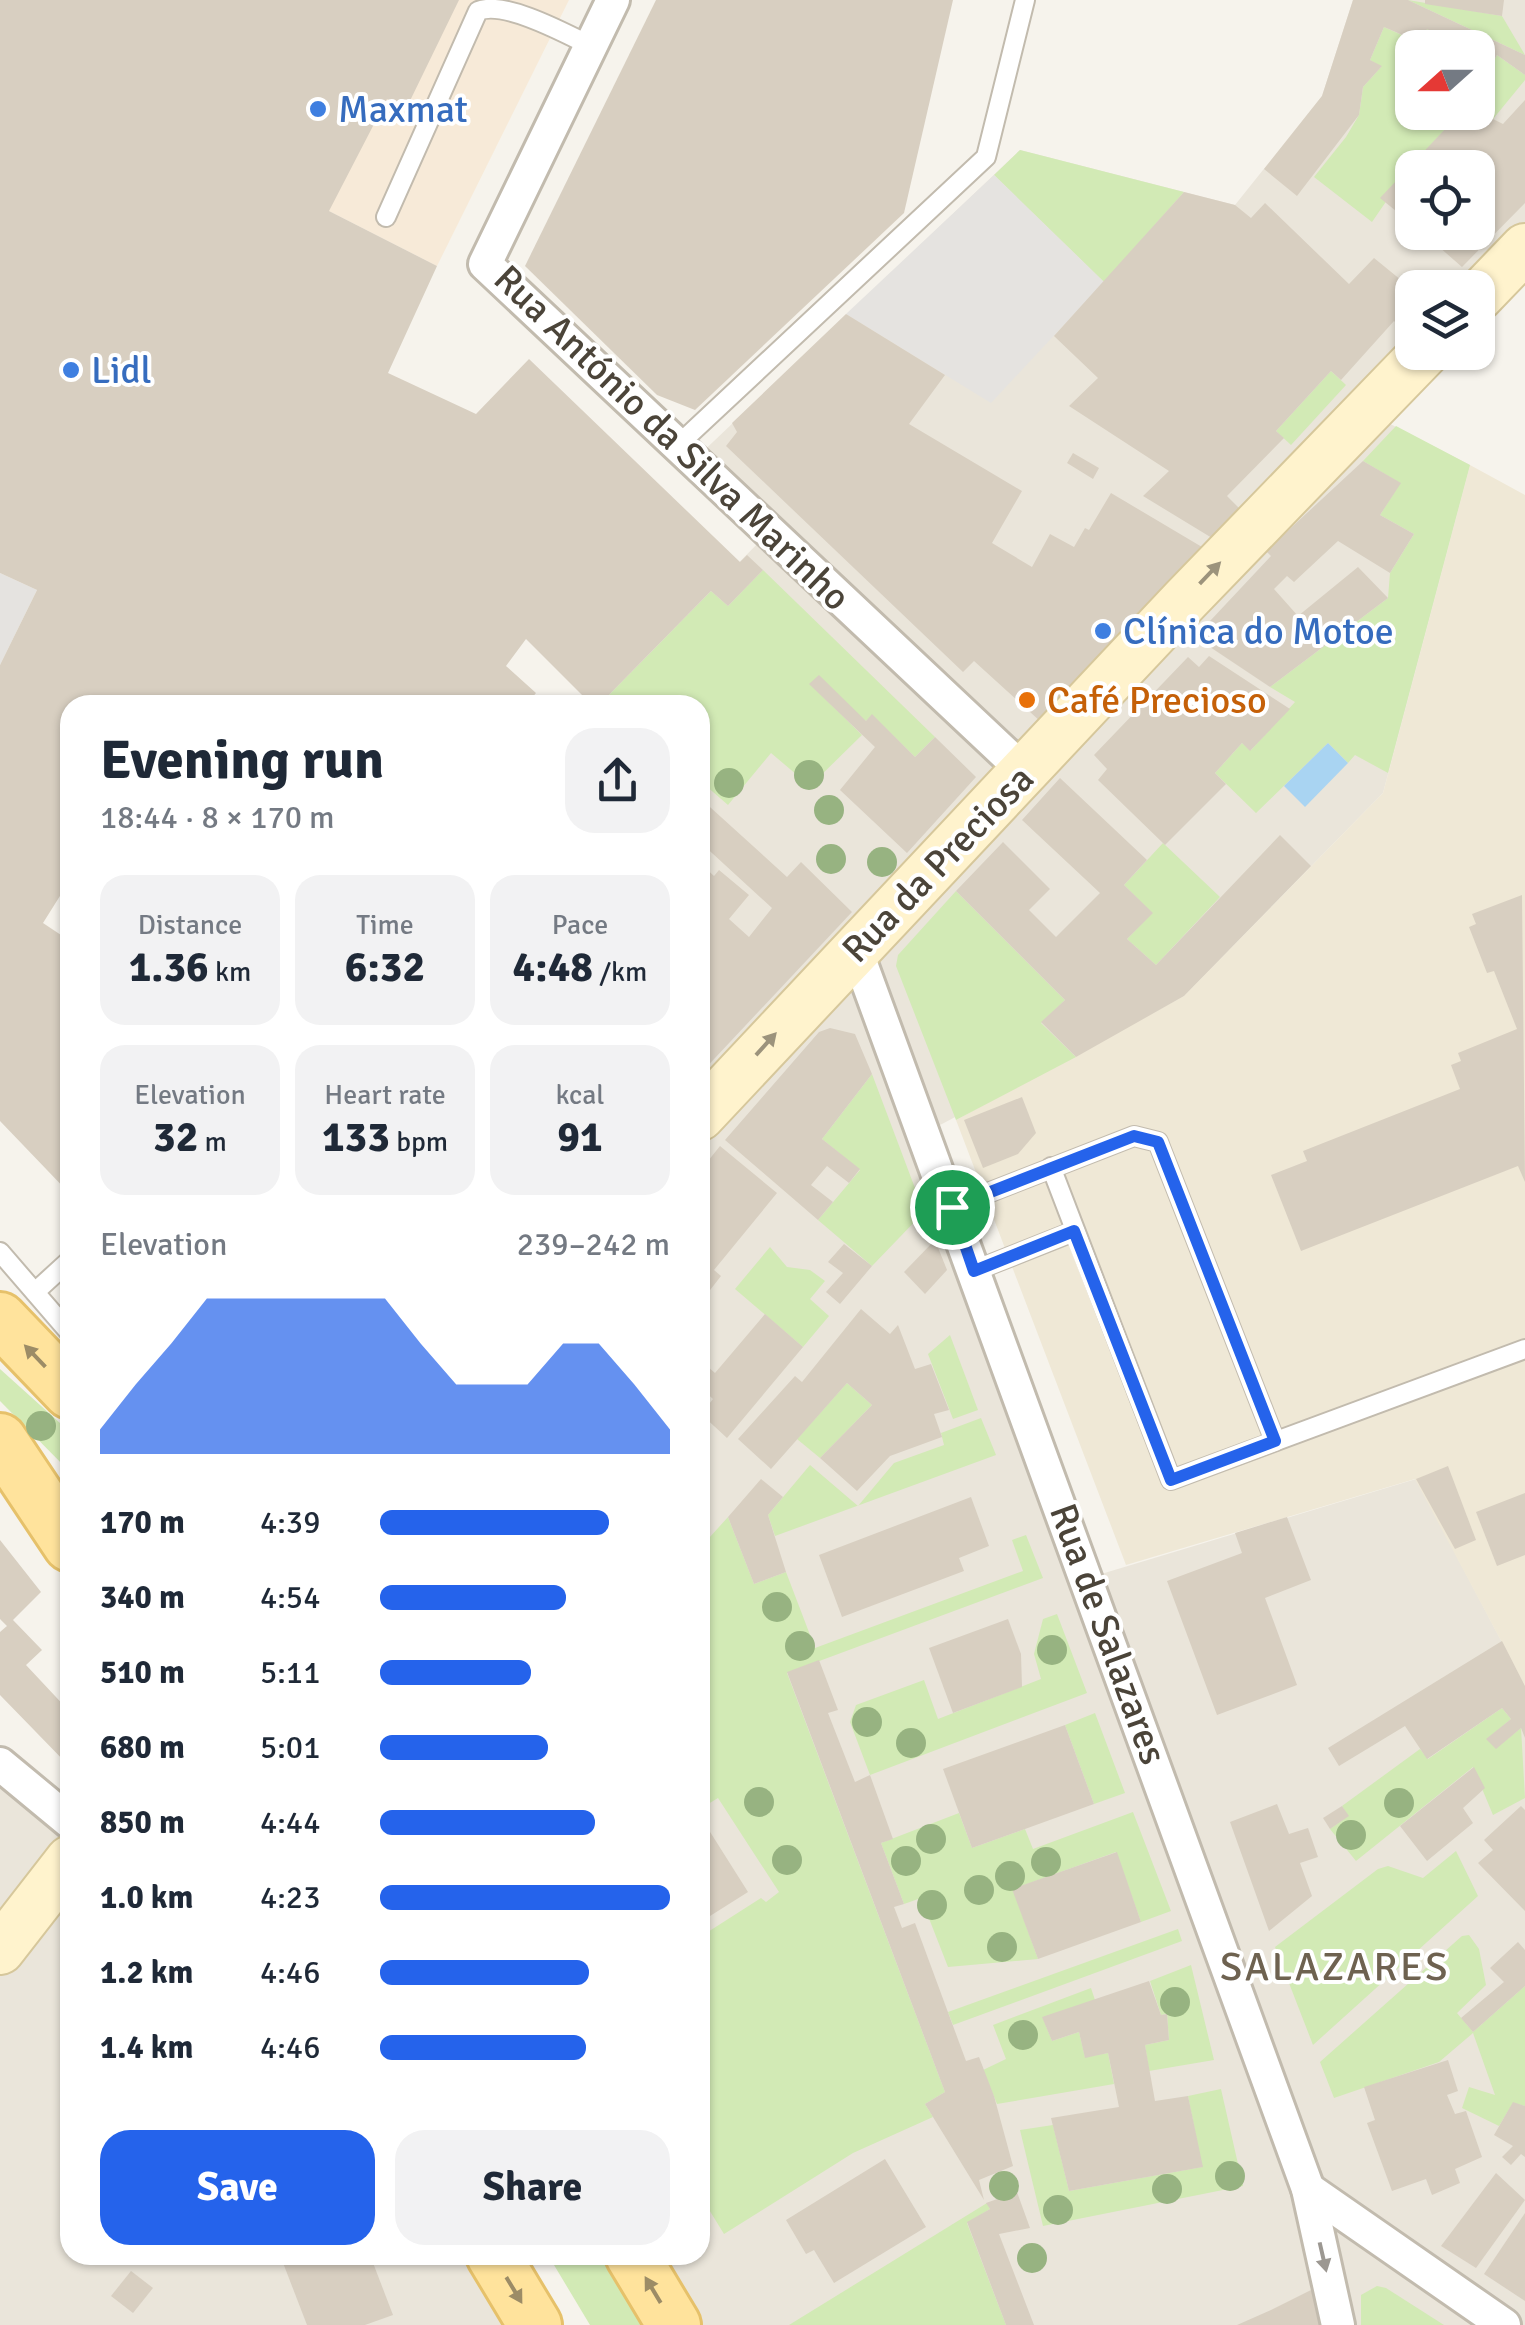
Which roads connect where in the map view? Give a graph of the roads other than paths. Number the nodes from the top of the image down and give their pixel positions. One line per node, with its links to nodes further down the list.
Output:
1 (612, 0): 3 (street, Rua António da Silva Marinho)
2 (1025, 0): 8 (lane)
3 (591, 46): 4 (lane); 8 (street, Rua António da Silva Marinho)
4 (386, 217)
5 (1525, 248): 6 (street)
6 (1495, 280)
7 (1408, 370): 9 (street, Rua da Preciosa, one-way to 7)
8 (678, 446): 9 (street, Rua António da Silva Marinho)
9 (1026, 773): 10 (street, Rua da Preciosa)
10 (856, 950): 11 (street, Rua da Preciosa, one-way to 10); 13 (street, Rua de Salazares)
11 (710, 1105)
12 (1051, 1168): 13 (lane); 14 (lane); 23 (lane)
13 (952, 1207): 17 (street, Rua de Salazares)
14 (1074, 1231): 17 (lane); 23 (lane)
15 (0, 1252): 18 (lane)
16 (60, 1269): 18 (lane)
17 (974, 1271): 31 (street, Rua de Salazares)
18 (18, 1306): 19 (lane); 21 (main road, one-way to 18)
19 (60, 1328)
20 (1525, 1349): 23 (lane)
21 (60, 1375)
22 (0, 1440): 25 (main road)
23 (1275, 1441)
24 (0, 1478): 26 (lane)
25 (60, 1530)
26 (60, 1534)
27 (0, 1764): 28 (street)
28 (60, 1814)
29 (60, 1873): 30 (street)
30 (0, 1950)
31 (1308, 2189): 36 (street, Rua de Salazares, one-way to 36); 37 (street)
32 (498, 2265): 34 (main road, one-way to 34)
33 (638, 2265): 35 (main road, one-way to 33)
34 (535, 2325)
35 (674, 2325)
36 (1338, 2325)
37 (1504, 2325)

